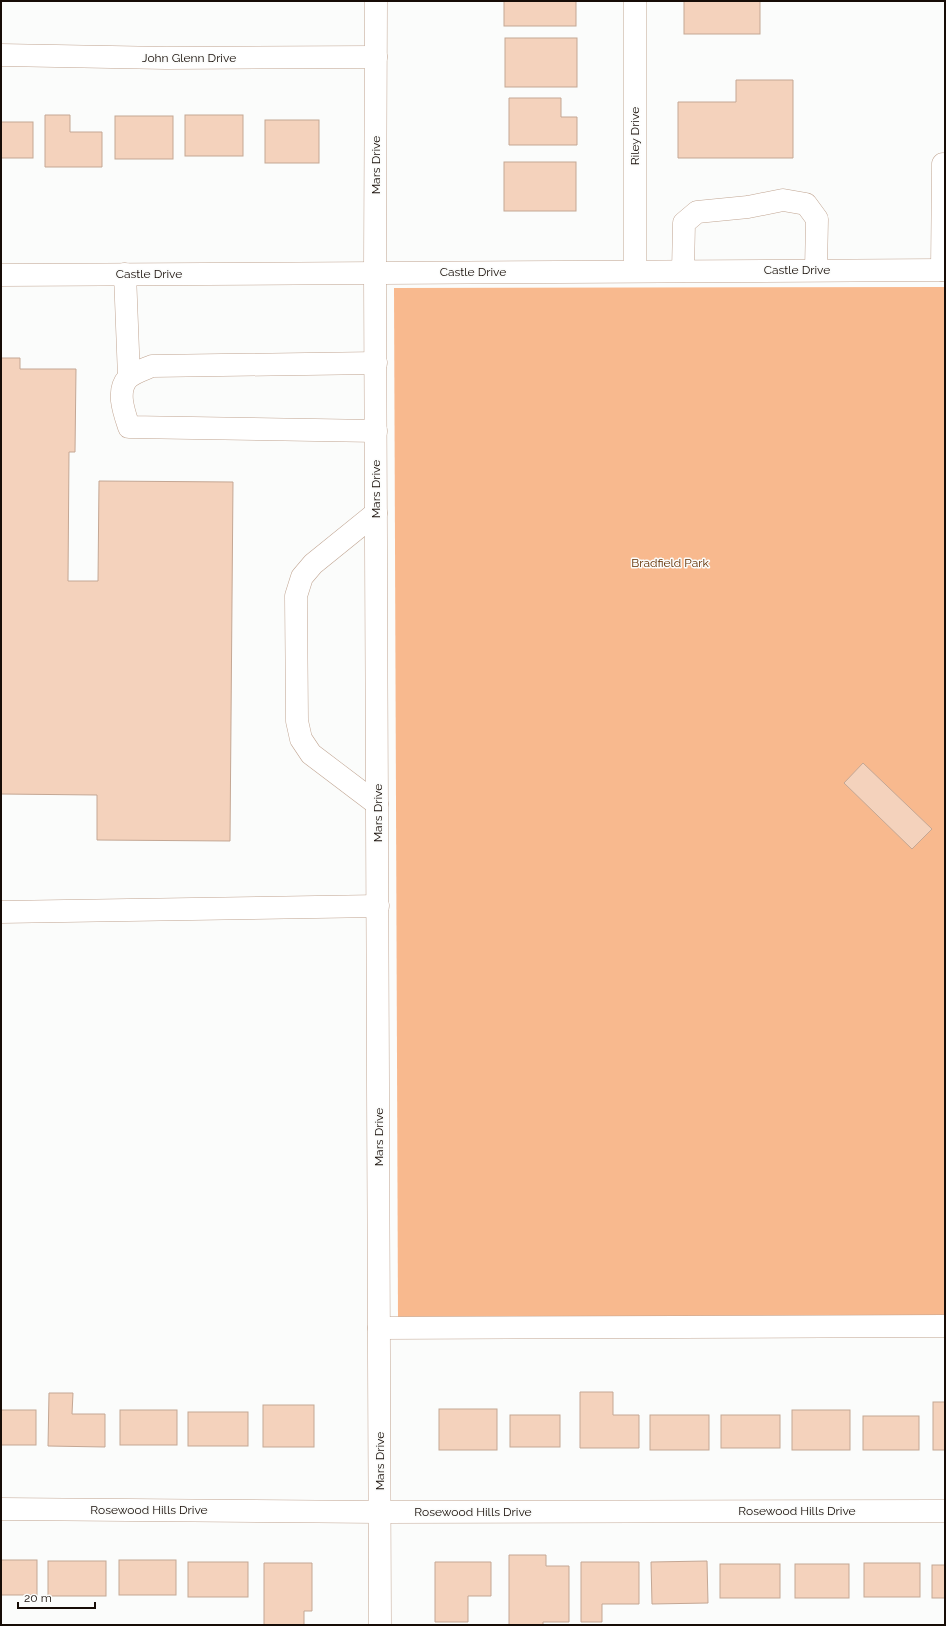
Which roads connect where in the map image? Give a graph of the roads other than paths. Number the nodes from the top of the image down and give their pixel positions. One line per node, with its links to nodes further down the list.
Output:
1 (376, 1): 4 (street, Mars Drive)
2 (635, 1): 8 (street, Riley Drive)
3 (1, 55): 4 (street, John Glenn Drive)
4 (376, 57): 10 (street, Mars Drive)
5 (945, 164): 7 (street)
6 (816, 270): 7 (street, Castle Drive); 9 (street, Castle Drive); 9 (street)
7 (944, 270)
8 (635, 271): 9 (street, Castle Drive); 10 (street, Castle Drive)
9 (683, 271)
10 (375, 273): 11 (street, Castle Drive); 13 (street, Mars Drive)
11 (125, 274): 12 (street, Castle Drive); 14 (street)
12 (1, 275)
13 (376, 363): 14 (street); 15 (street, Mars Drive)
14 (129, 377): 15 (street)
15 (376, 431): 16 (street, Mars Drive)
16 (376, 513): 17 (street, Mars Drive); 17 (street)
17 (378, 804): 18 (street, Mars Drive)
18 (378, 906): 19 (street); 21 (street, Mars Drive)
19 (1, 912)
20 (945, 1326): 21 (street)
21 (379, 1328): 24 (street, Mars Drive)
22 (1, 1509): 24 (street, Rosewood Hills Drive)
23 (945, 1511): 24 (street, Rosewood Hills Drive)
24 (380, 1512): 25 (street, Mars Drive)
25 (380, 1625)

